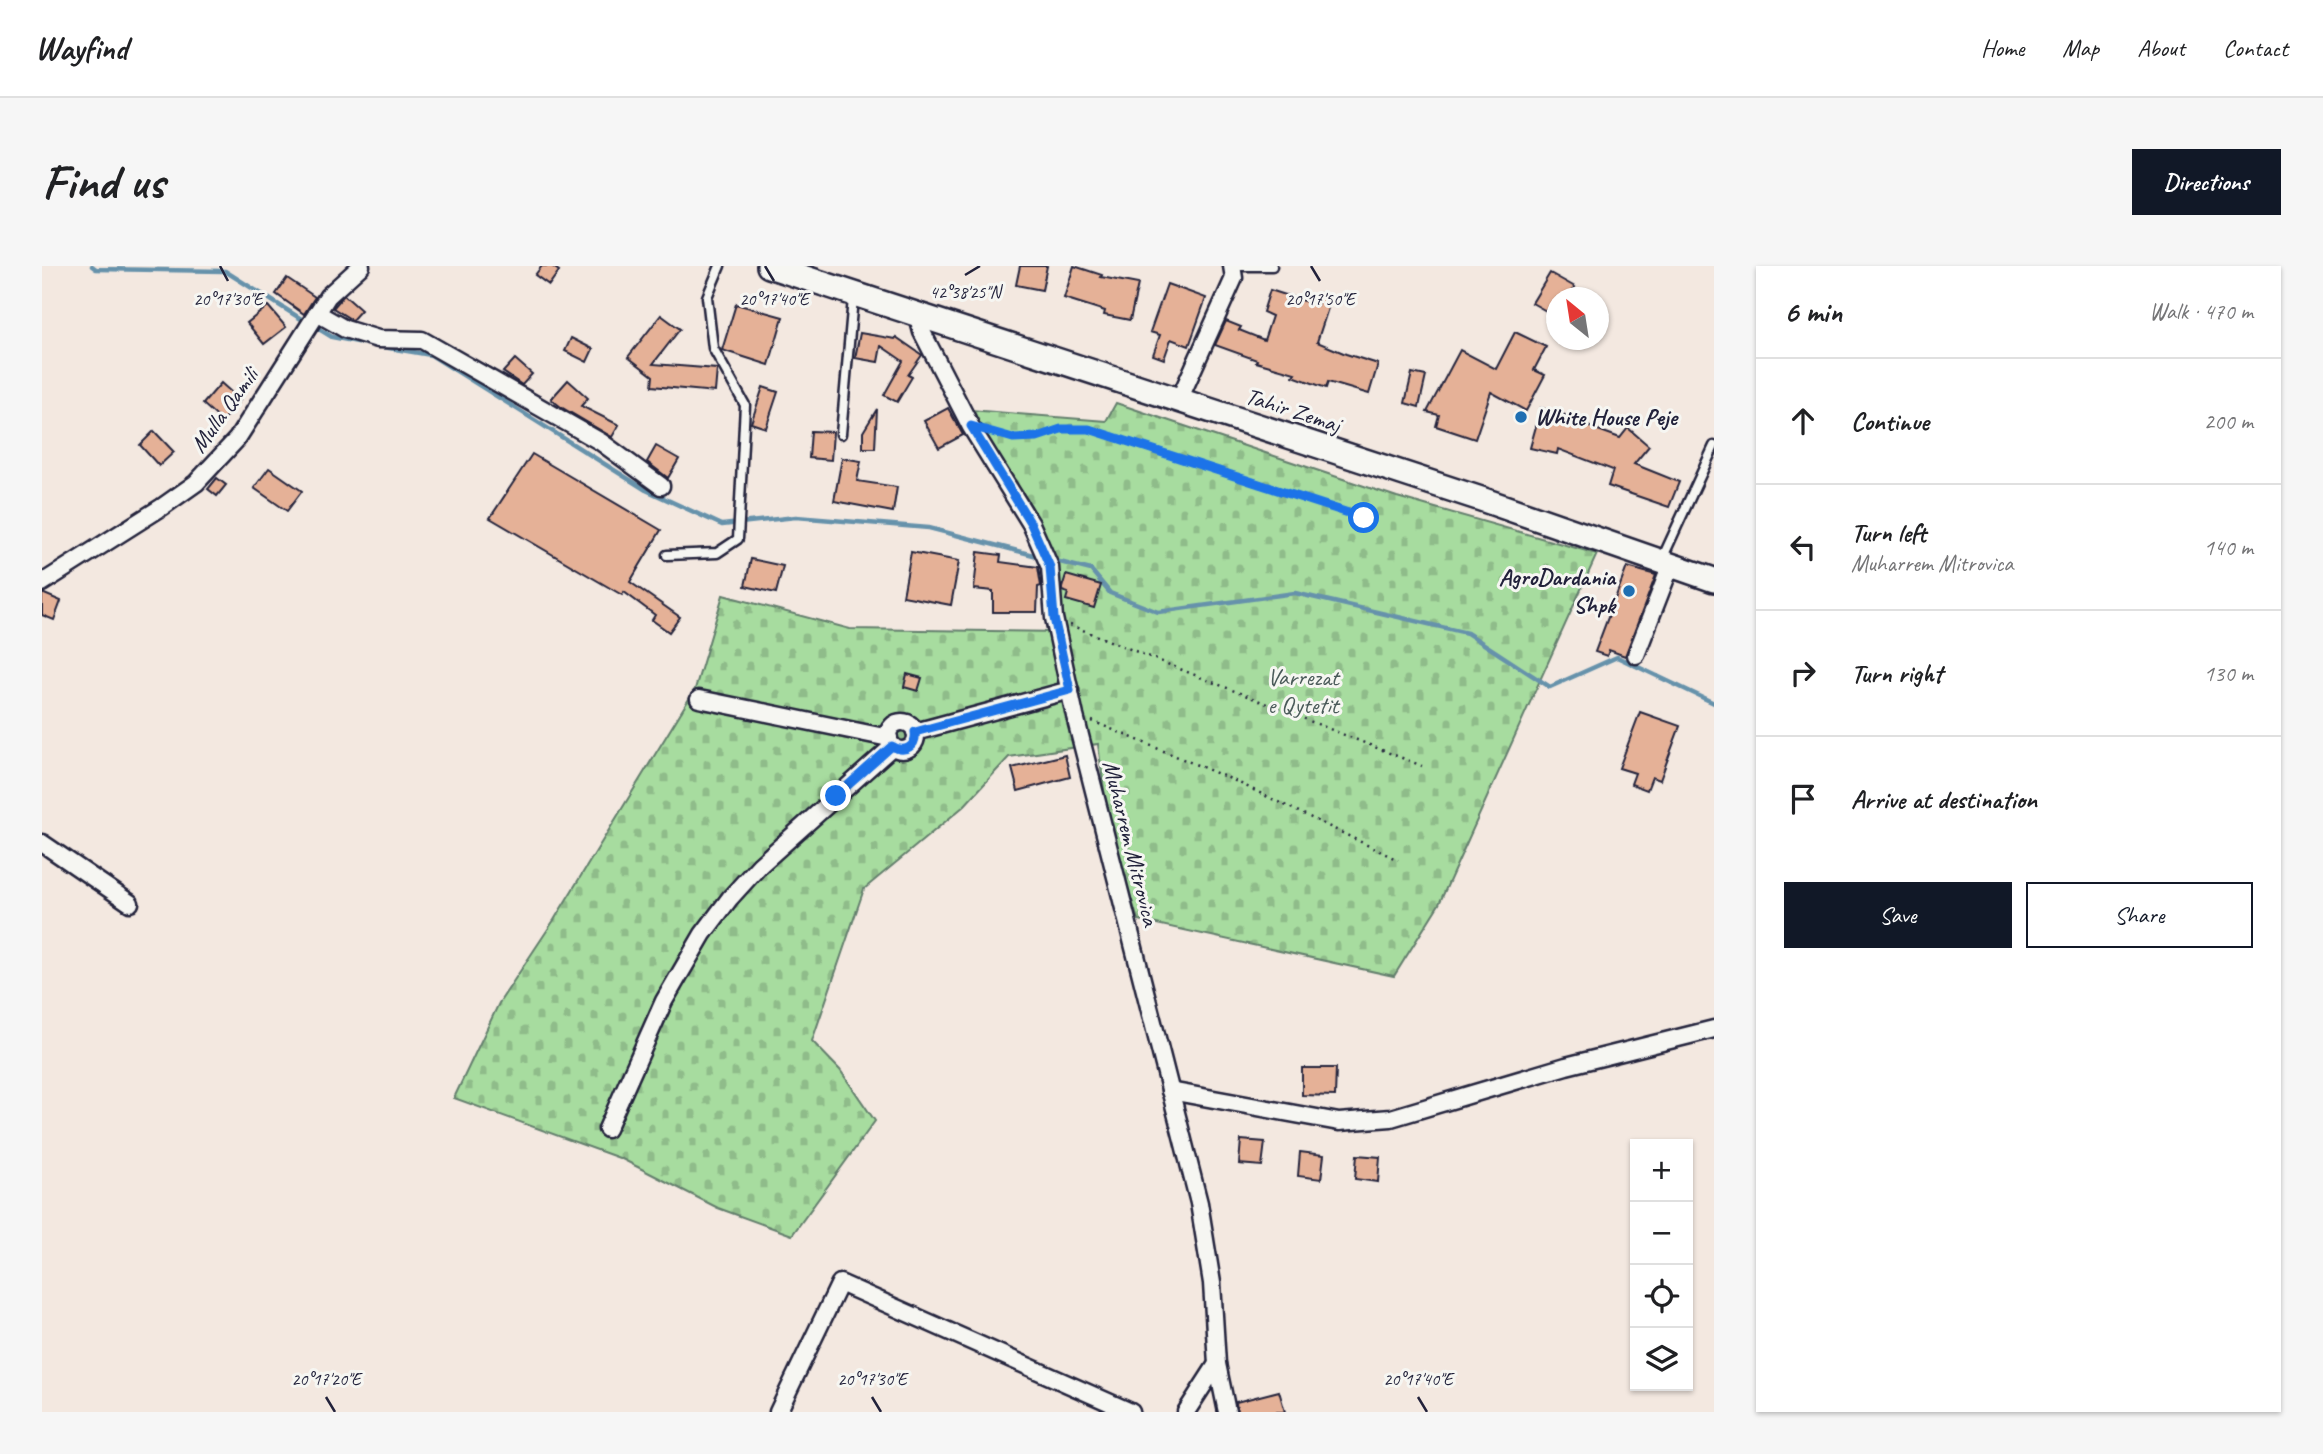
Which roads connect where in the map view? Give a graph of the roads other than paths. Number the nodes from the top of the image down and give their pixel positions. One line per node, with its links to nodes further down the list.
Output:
1 (361, 266): 7 (street, Mulla Qamili)
2 (720, 266): 13 (lane)
3 (1232, 266): 4 (lane); 9 (street)
4 (1272, 266)
5 (774, 267): 6 (main road, Tahir Zemaj)
6 (854, 293): 8 (main road, Tahir Zemaj); 10 (lane)
7 (317, 313): 12 (street); 16 (street, Mulla Qamili)
8 (917, 313): 9 (main road, Tahir Zemaj); 18 (street, Muharrem Mitrovica)
9 (1179, 400): 14 (main road, Tahir Zemaj)
10 (841, 434)
11 (1714, 446): 14 (lane)
12 (661, 486)
13 (667, 555)
14 (1666, 563): 15 (main road, Tahir Zemaj); 17 (street)
15 (1714, 580)
16 (42, 583)
17 (1636, 655)
18 (1070, 690): 20 (street); 24 (street, Muharrem Mitrovica)
19 (699, 699): 20 (street)
20 (891, 742): 25 (street)
21 (42, 843): 22 (street)
22 (130, 902)
23 (1714, 1029): 24 (street)
24 (1170, 1091): 26 (street, Muharrem Mitrovica)
25 (607, 1129)
26 (1217, 1364): 29 (street); 30 (street, Muharrem Mitrovica)
27 (778, 1412): 28 (street)
28 (1131, 1412)
29 (1186, 1412)
30 (1227, 1412)

